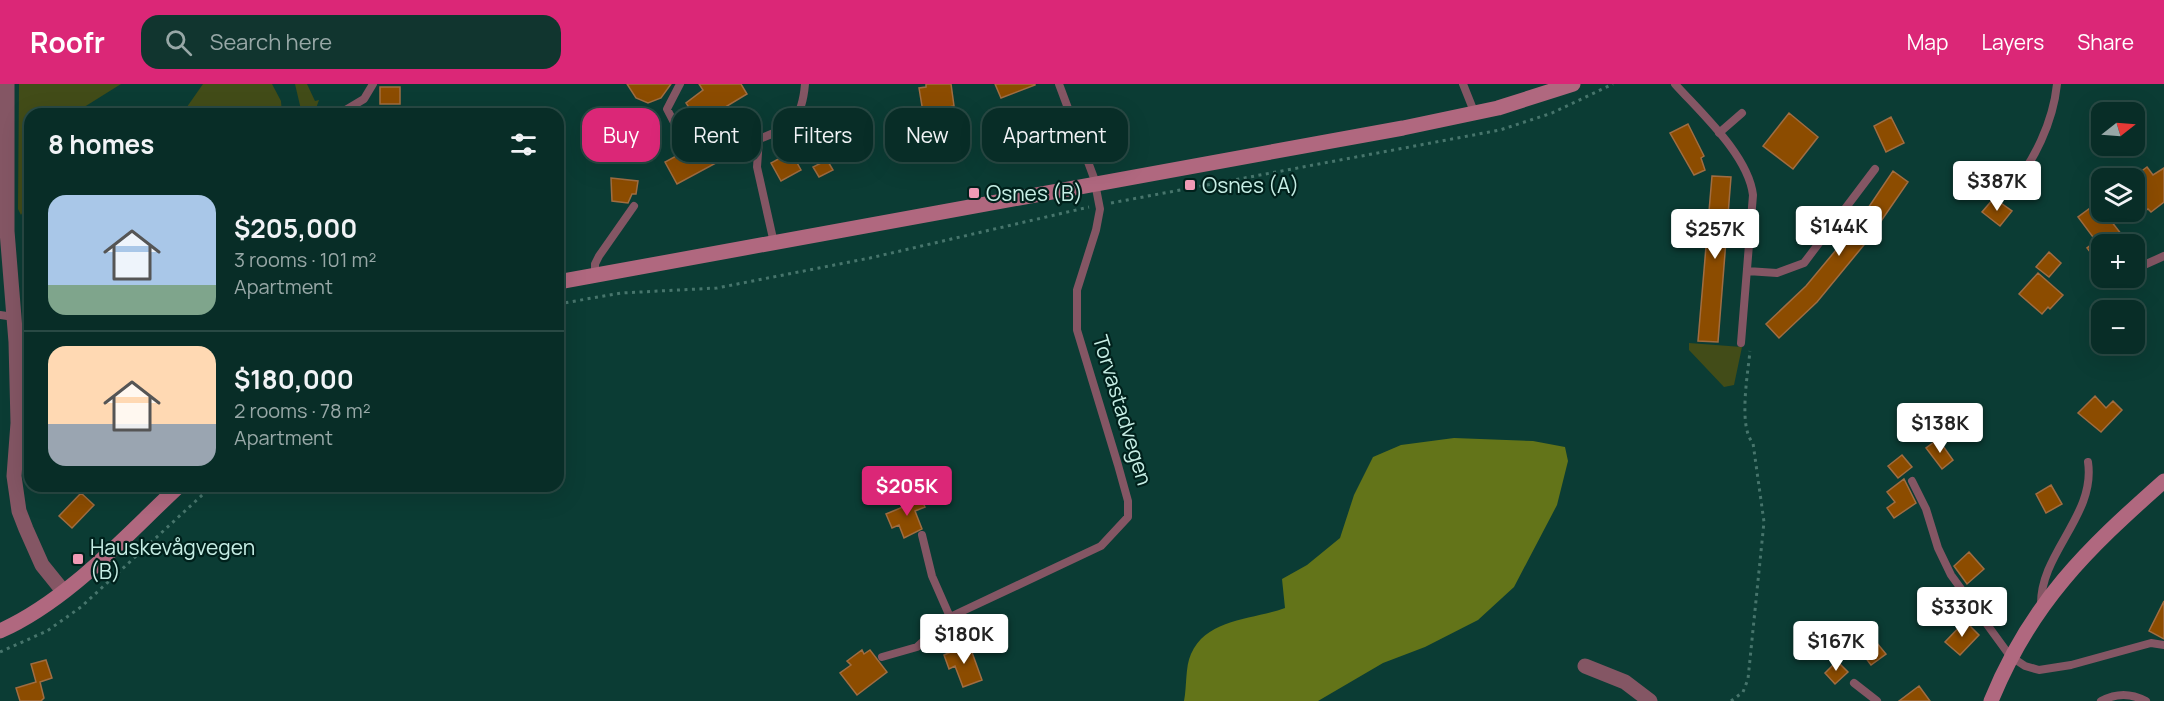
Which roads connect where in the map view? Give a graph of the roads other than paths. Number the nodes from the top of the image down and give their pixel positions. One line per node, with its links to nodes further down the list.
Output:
1 (7, 84): 20 (street)
2 (373, 84): 10 (lane)
3 (680, 84): 13 (lane)
4 (805, 84): 15 (lane)
5 (1059, 84): 18 (lane, Torvastadvegen)
6 (1463, 84): 12 (lane)
7 (1573, 84): 12 (main road)
8 (1675, 84): 14 (lane)
9 (2057, 84): 19 (lane)
10 (349, 108)
11 (1742, 113): 14 (lane)
12 (1476, 114): 18 (main road)
13 (672, 119)
14 (1719, 133): 25 (lane)
15 (761, 138)
16 (757, 162): 22 (lane)
17 (1875, 169): 25 (lane)
18 (1096, 184): 22 (main road); 38 (lane, Torvastadvegen)
19 (2009, 192)
20 (3, 202): 28 (street)
21 (634, 206): 26 (lane)
22 (774, 243): 26 (main road)
23 (2164, 256): 24 (lane)
24 (2145, 265)
25 (1747, 271): 29 (lane)
26 (596, 275): 27 (main road)
27 (564, 281)
28 (7, 316): 30 (street)
29 (1741, 343)
30 (24, 423): 36 (street)
31 (2088, 462): 37 (lane)
32 (1912, 481): 41 (lane)
33 (2164, 482): 37 (main road)
34 (172, 492): 36 (main road)
35 (922, 535): 38 (lane)
36 (63, 591): 39 (main road)
37 (2042, 605): 41 (main road)
38 (950, 617): 42 (lane, Torvastadvegen)
39 (0, 631)
40 (2164, 645): 41 (lane)
41 (2010, 656): 47 (main road)
42 (882, 657)
43 (1586, 666): 45 (street)
44 (1854, 683): 46 (lane)
45 (1650, 701)
46 (1877, 701)
47 (1990, 701)
48 (2101, 701): 49 (lane)
49 (2146, 701)

